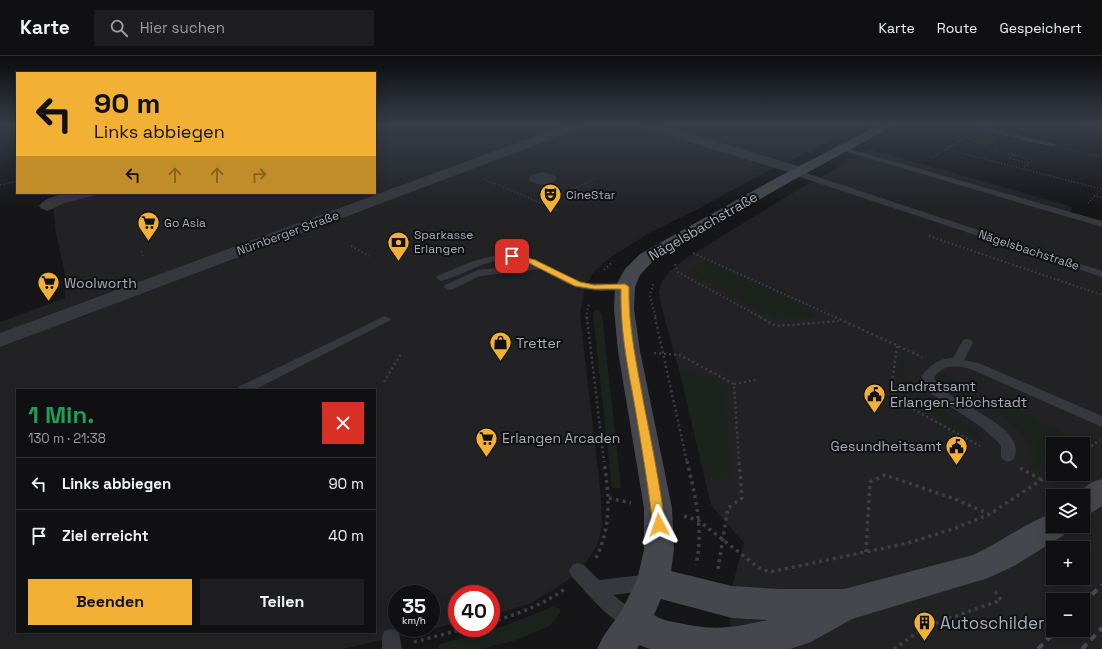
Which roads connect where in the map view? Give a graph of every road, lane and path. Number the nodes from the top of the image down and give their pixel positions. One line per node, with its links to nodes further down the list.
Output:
1 (503, 153): 11 (street, Nürnberger Straße)
2 (736, 153): 13 (street)
3 (836, 153): 13 (street, Nägelsbachstraße)
4 (856, 153): 12 (lane)
5 (940, 153): 12 (path)
6 (961, 153): 10 (path)
7 (1004, 153): 8 (path)
8 (1013, 155): 9 (path); 9 (path)
9 (1029, 163): 10 (path)
10 (1022, 168): 19 (path)
11 (460, 169): 25 (path); 43 (street, Nürnberger Straße)
12 (913, 169): 26 (lane)
13 (799, 172): 28 (street, Nägelsbachstraße); 36 (lane, Nägelsbachstraße)
14 (597, 178): 16 (path)
15 (16, 181): 17 (path)
16 (583, 184): 18 (path); 20 (path)
17 (0, 185)
18 (592, 188)
19 (1101, 190)
20 (568, 191)
21 (84, 194): 24 (street)
22 (1094, 196): 23 (path)
23 (1102, 198)
24 (47, 206)
25 (559, 211)
26 (1102, 224)
27 (922, 233): 40 (path)
28 (672, 243): 31 (street, Nägelsbachstraße); 42 (path)
29 (351, 246): 32 (path)
30 (141, 251): 33 (path)
31 (654, 253): 34 (path); 39 (street, Nägelsbachstraße)
32 (368, 256)
33 (143, 257)
34 (671, 261): 42 (path); 47 (path)
35 (542, 266): 37 (lane); 38 (lane); 39 (lane)
36 (1102, 274)
37 (441, 278)
38 (449, 287)
39 (625, 287): 45 (street, Nägelsbachstraße)
40 (1102, 295)
41 (385, 319): 53 (lane)
42 (839, 321): 49 (path)
43 (0, 340)
44 (967, 343): 48 (lane)
45 (629, 351): 47 (path); 63 (street, Nägelsbachstraße)
46 (402, 352): 51 (path)
47 (664, 354): 52 (path); 65 (path)
48 (957, 362): 49 (lane); 54 (lane)
49 (938, 365): 58 (lane)
50 (756, 380): 52 (path)
51 (384, 382)
52 (734, 384): 67 (path)
53 (245, 389)
54 (1102, 422)
55 (1093, 437): 56 (path)
56 (1101, 439): 57 (path)
57 (1090, 447)
58 (1008, 456)
59 (1046, 477): 64 (path)
60 (1102, 490): 62 (street)
61 (609, 498): 63 (path)
62 (1090, 499)
63 (658, 508): 65 (path); 71 (street, Nägelsbachstraße)
64 (990, 514): 68 (path); 68 (path)
65 (699, 521): 67 (path)
66 (1046, 530): 69 (street)
67 (723, 542): 68 (path)
68 (866, 552)
69 (977, 568): 73 (street); 78 (path)
70 (578, 571): 72 (lane)
71 (653, 582): 72 (lane); 73 (street); 74 (street, Nägelsbachstraße)
72 (596, 589): 74 (lane)
73 (844, 605): 74 (street)
74 (634, 622): 77 (street, Nägelsbachstraße)
75 (448, 632): 76 (path)
76 (391, 645)
77 (615, 649)
78 (894, 649)

